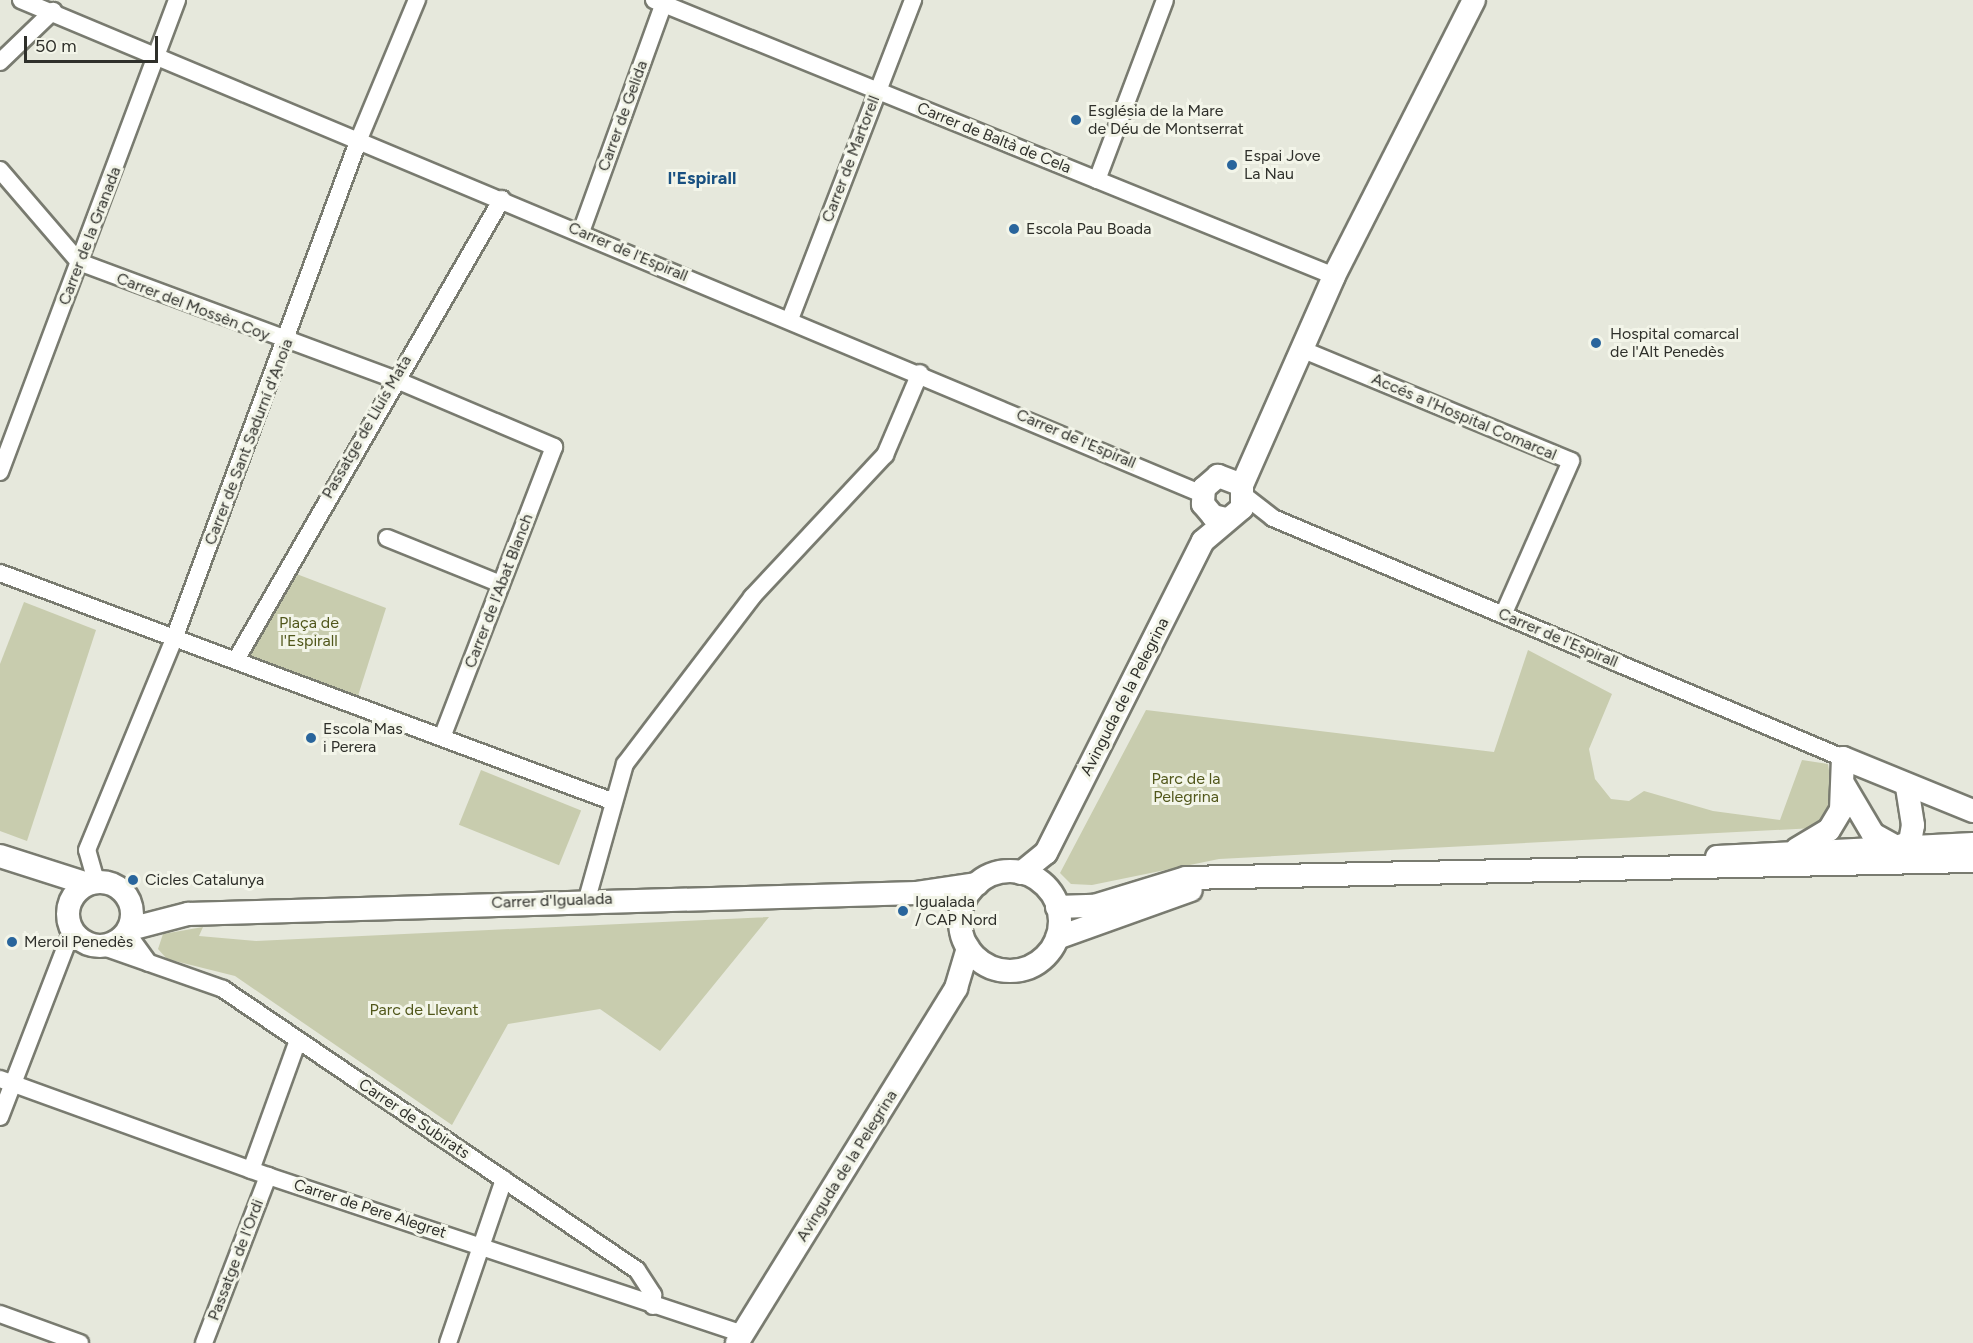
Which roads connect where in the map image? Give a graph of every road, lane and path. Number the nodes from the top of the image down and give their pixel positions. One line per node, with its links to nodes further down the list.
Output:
1 (21, 0): 8 (street, Carrer de l'Espirall)
2 (177, 0): 10 (street, Carrer de la Granada)
3 (417, 0): 12 (street, Carrer de Sant Sadurní d'Anoia)
4 (913, 0): 11 (street, Carrer de Martorell)
5 (1165, 0): 14 (street)
6 (1474, 0): 18 (street)
7 (661, 1): 11 (street, Carrer de Baltà de Cela); 16 (street, Carrer de Gelida)
8 (50, 6): 9 (street); 10 (street, Carrer de l'Espirall)
9 (3, 56)
10 (160, 56): 12 (street, Carrer de l'Espirall); 17 (street, Carrer de la Granada)
11 (878, 90): 14 (street, Carrer de Baltà de Cela); 19 (street, Carrer de Martorell)
12 (359, 139): 15 (street, Carrer de l'Espirall); 20 (street, Carrer de Sant Sadurní d'Anoia)
13 (0, 170): 17 (street, Carrer del Mossèn Coy)
14 (1097, 180): 18 (street, Carrer de Baltà de Cela)
15 (502, 199): 16 (street, Carrer de l'Espirall); 23 (street, Passatge de Lluís Mata)
16 (581, 232): 19 (street, Carrer de l'Espirall)
17 (79, 262): 20 (street, Carrer del Mossèn Coy); 25 (street, Carrer de la Granada)
18 (1334, 276): 21 (street)
19 (790, 319): 22 (street, Carrer de l'Espirall)
20 (287, 344): 23 (street, Carrer del Mossèn Coy); 31 (street, Carrer de Sant Sadurní d'Anoia)
21 (1301, 349): 26 (street); 30 (street, Accés a l'Hospital Comarcal)
22 (920, 373): 26 (street, Carrer de l'Espirall); 37 (street)
23 (394, 379): 24 (street, Carrer del Mossèn Coy); 32 (street, Passatge de Lluís Mata)
24 (554, 447): 29 (street, Carrer de l'Abat Blanch)
25 (0, 472)
26 (1227, 499): 30 (street, Carrer de l'Espirall); 41 (street, Avinguda de la Pelegrina)
27 (387, 538): 29 (street)
28 (0, 573): 31 (street)
29 (501, 584): 33 (street, Carrer de l'Abat Blanch)
30 (1503, 615): 34 (street, Carrer de l'Espirall)
31 (175, 636): 32 (street); 49 (street, Carrer de Sant Sadurní d'Anoia)
32 (237, 658): 33 (street)
33 (443, 735): 37 (street)
34 (1843, 758): 35 (street); 36 (street)
35 (1844, 785): 39 (street); 40 (street)
36 (1907, 788): 38 (street); 39 (street)
37 (614, 802): 54 (street)
38 (1973, 811)
39 (1897, 847): 40 (street); 42 (street); 45 (street)
40 (1792, 850): 44 (street)
41 (1046, 853): 46 (street, Avinguda de la Pelegrina); 51 (street, Avinguda de la Pelegrina)
42 (1972, 855): 45 (street)
43 (0, 856): 47 (street)
44 (1692, 864): 45 (street); 48 (street)
45 (1810, 868)
46 (1021, 873): 50 (street, Avinguda de la Pelegrina); 51 (street)
47 (47, 874): 49 (street); 53 (street)
48 (1237, 879): 56 (street); 61 (street)
49 (92, 883): 53 (street); 55 (street)
50 (977, 884): 52 (street, Carrer d'Igualada); 57 (street)
51 (1046, 887): 56 (street, Avinguda de la Pelegrina)
52 (917, 893): 54 (street, Carrer d'Igualada); 57 (street, Carrer d'Igualada)
53 (71, 899): 59 (street)
54 (587, 899): 58 (street, Carrer d'Igualada)
55 (132, 904): 58 (street, Carrer d'Igualada); 60 (street)
56 (1057, 907): 61 (street, Avinguda de la Pelegrina)
57 (962, 908): 63 (street, Avinguda de la Pelegrina)
58 (188, 914): 60 (street, Carrer d'Igualada)
59 (72, 930): 62 (street); 68 (street)
60 (128, 931): 62 (street); 64 (street)
61 (1057, 938): 65 (street)
62 (104, 947): 64 (street, Carrer de Subirats)
63 (968, 948): 65 (street); 66 (street, Avinguda de la Pelegrina)
64 (149, 963): 67 (street, Carrer de Subirats)
65 (991, 967): 66 (street, Avinguda de la Pelegrina)
66 (956, 988): 76 (street, Avinguda de la Pelegrina)
67 (298, 1040): 70 (street); 72 (street, Carrer de Subirats)
68 (6, 1081): 69 (street); 70 (street, Carrer de Pere Alegret)
69 (0, 1117)
70 (251, 1170): 71 (street, Carrer de Pere Alegret)
71 (268, 1176): 73 (street, Carrer de Pere Alegret); 78 (street, Passatge de l'Ordi)
72 (504, 1179): 73 (street); 74 (street, Carrer de Subirats)
73 (483, 1246): 74 (street, Carrer de Pere Alegret); 79 (street)
74 (653, 1306): 76 (street, Carrer de Pere Alegret)
75 (0, 1314): 77 (street)
76 (740, 1339)
77 (80, 1343)
78 (204, 1343)
79 (448, 1343)

